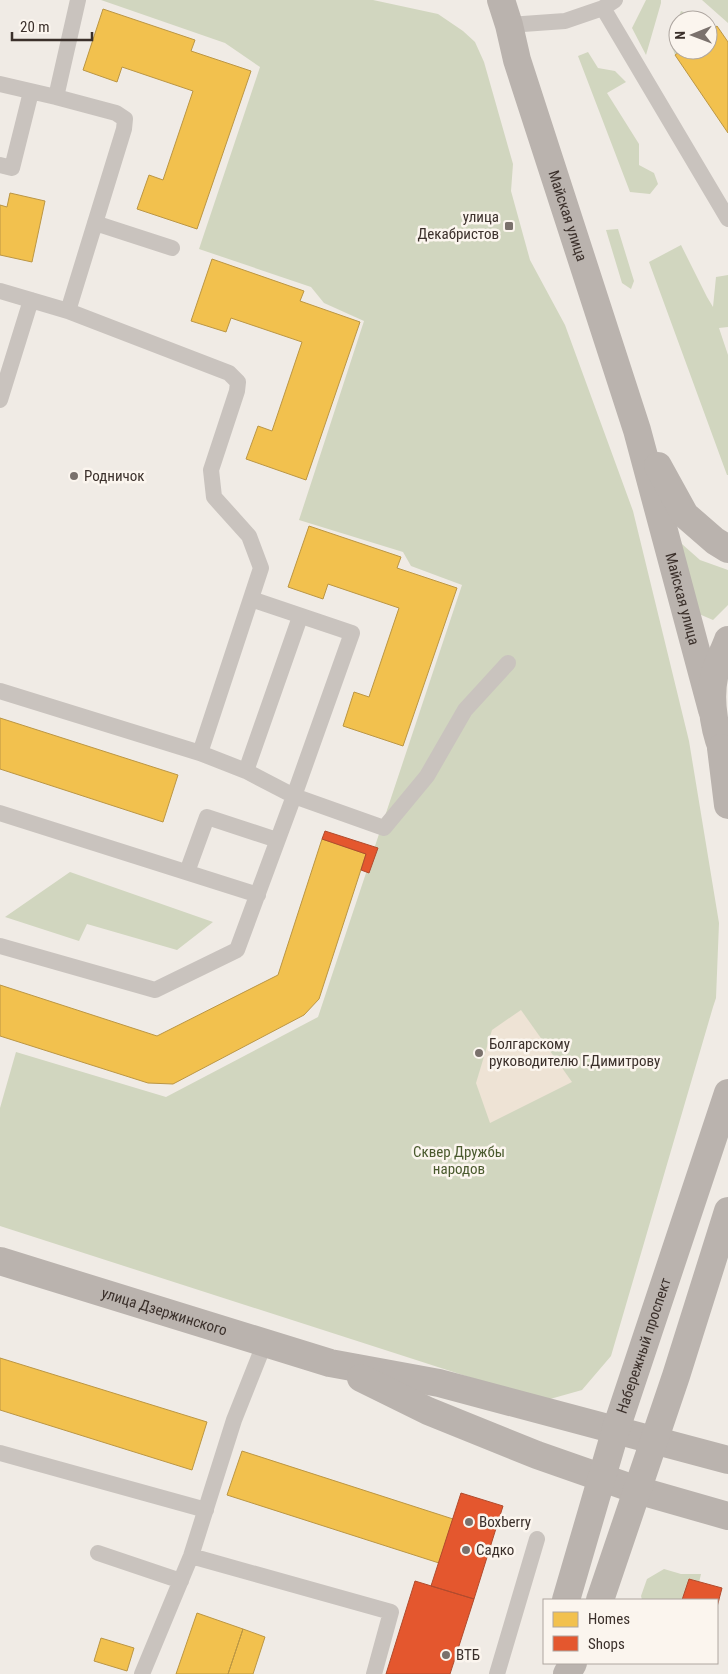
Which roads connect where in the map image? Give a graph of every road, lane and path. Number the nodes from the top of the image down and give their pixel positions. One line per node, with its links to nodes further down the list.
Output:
1 (78, 0): 6 (lane)
2 (609, 4): 3 (lane); 8 (lane)
3 (505, 13): 15 (main road, Майская улица)
4 (0, 84): 5 (lane)
5 (31, 92): 6 (lane); 7 (lane)
6 (56, 97): 9 (lane)
7 (0, 166)
8 (728, 219)
9 (95, 223): 10 (lane); 13 (lane)
10 (172, 248)
11 (0, 291): 12 (lane)
12 (31, 300): 13 (lane); 14 (lane)
13 (68, 311): 17 (lane)
14 (0, 400)
15 (637, 430): 16 (main road, Майская улица); 22 (main road, Майская улица)
16 (728, 549)
17 (250, 600): 18 (lane); 23 (lane)
18 (300, 617): 25 (lane); 26 (lane)
19 (728, 640): 22 (main road)
20 (508, 663): 26 (lane)
21 (0, 691): 23 (lane)
22 (712, 710): 24 (main road, Майская улица)
23 (200, 753): 25 (lane)
24 (724, 755): 27 (main road)
25 (246, 771): 26 (lane)
26 (294, 796): 29 (lane)
27 (728, 805)
28 (0, 813): 30 (lane)
29 (277, 840): 30 (lane); 31 (lane)
30 (187, 872): 31 (lane)
31 (258, 895): 32 (lane)
32 (0, 946)
33 (728, 1093): 38 (main road, Набережный проспект)
34 (728, 1211): 39 (main road)
35 (0, 1261): 36 (main road, улица Дзержинского)
36 (265, 1342): 37 (main road, улица Дзержинского); 44 (lane)
37 (330, 1363): 38 (main road, улица Дзержинского); 42 (main road, улица Дзержинского)
38 (616, 1430): 39 (main road, улица Дзержинского); 42 (main road, Набережный проспект)
39 (654, 1440): 41 (main road, улица Дзержинского); 43 (main road)
40 (0, 1453): 44 (lane)
41 (728, 1460)
42 (602, 1478): 43 (main road, улица Дзержинского); 50 (main road, Набережный проспект)
43 (637, 1490): 45 (main road, улица Дзержинского); 51 (main road)
44 (206, 1510): 48 (lane)
45 (728, 1516)
46 (537, 1539): 54 (lane)
47 (98, 1553): 49 (lane)
48 (191, 1556): 49 (lane); 53 (lane)
49 (181, 1580): 52 (lane)
50 (566, 1599)
51 (600, 1599)
52 (142, 1674)
53 (374, 1674)
54 (497, 1674)

